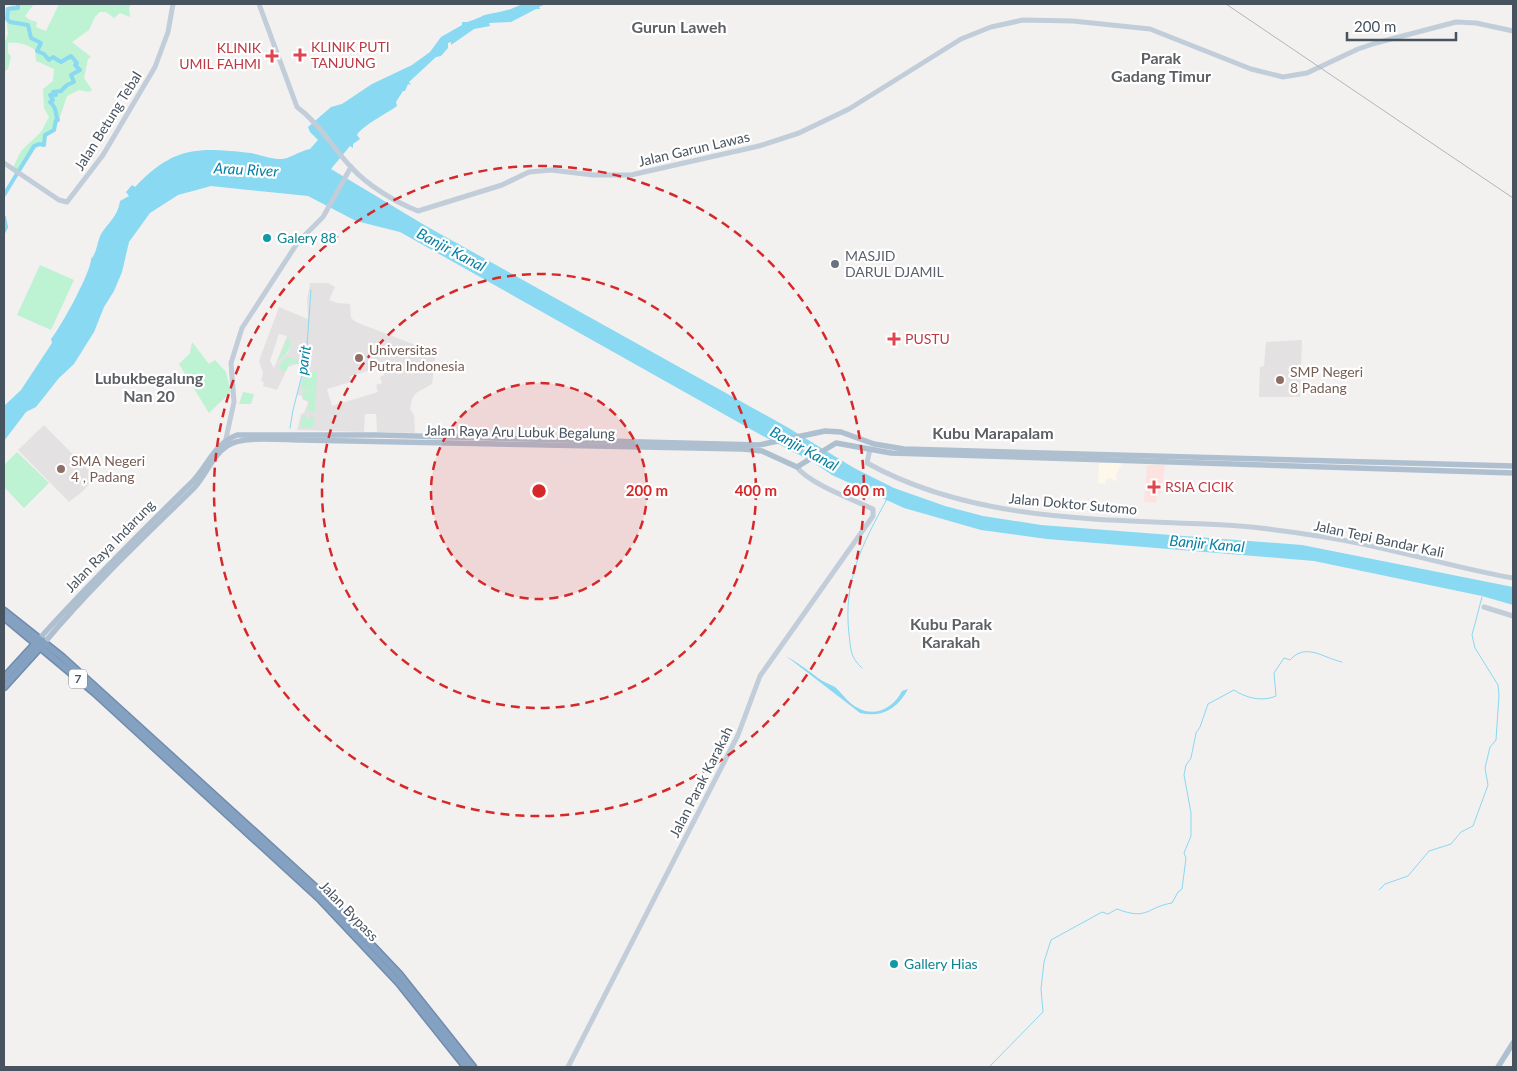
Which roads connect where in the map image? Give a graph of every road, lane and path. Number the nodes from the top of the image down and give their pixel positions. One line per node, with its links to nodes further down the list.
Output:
1 (173, 4): 4 (main road, Jalan Betung Tebal)
2 (259, 4): 5 (main road, Jalan Garun Lawas)
3 (1513, 31): 5 (main road, Jalan Garun Lawas)
4 (4, 163)
5 (351, 168): 6 (main road)
6 (229, 426): 7 (main road); 10 (main road)
7 (237, 435): 8 (main road, Jalan Raya Aru Lubuk Begalung); 9 (main road); 10 (main road, Jalan Raya Indarung)
8 (302, 437): 9 (main road, Jalan Raya Aru Lubuk Begalung); 12 (main road, Jalan Raya Aru Lubuk Begalung)
9 (242, 440): 11 (main road, Jalan Raya Aru Lubuk Begalung)
10 (225, 443): 11 (main road, Jalan Raya Indarung); 25 (main road, Jalan Raya Indarung)
11 (233, 443)
12 (652, 445): 14 (main road, Jalan Raya Aru Lubuk Begalung); 15 (main road, Jalan Raya Aru Lubuk Begalung)
13 (870, 449): 14 (main road); 15 (main road); 19 (main road, Jalan Doktor Sutomo)
14 (904, 451): 17 (main road)
15 (800, 466): 32 (main road, Jalan Parak Karakah)
16 (1513, 466): 17 (main road)
17 (1495, 469): 18 (main road)
18 (1513, 473)
19 (1239, 527): 20 (main road, Jalan Tepi Bandar Kali)
20 (1513, 578)
21 (1484, 607): 24 (main road)
22 (4, 611): 25 (highway, 7)
23 (4, 616): 25 (highway, 7)
24 (1513, 616)
25 (40, 643): 26 (highway, Jalan Raya Indarung); 27 (highway, Jalan Raya Indarung); 28 (highway, Jalan Bypass / 7); 28 (highway, 7)
26 (4, 678)
27 (4, 687)
28 (435, 1024): 30 (highway, Jalan Bypass); 31 (highway)
29 (1513, 1043): 33 (main road)
30 (466, 1067)
31 (473, 1067)
32 (568, 1067)
33 (1498, 1067)

